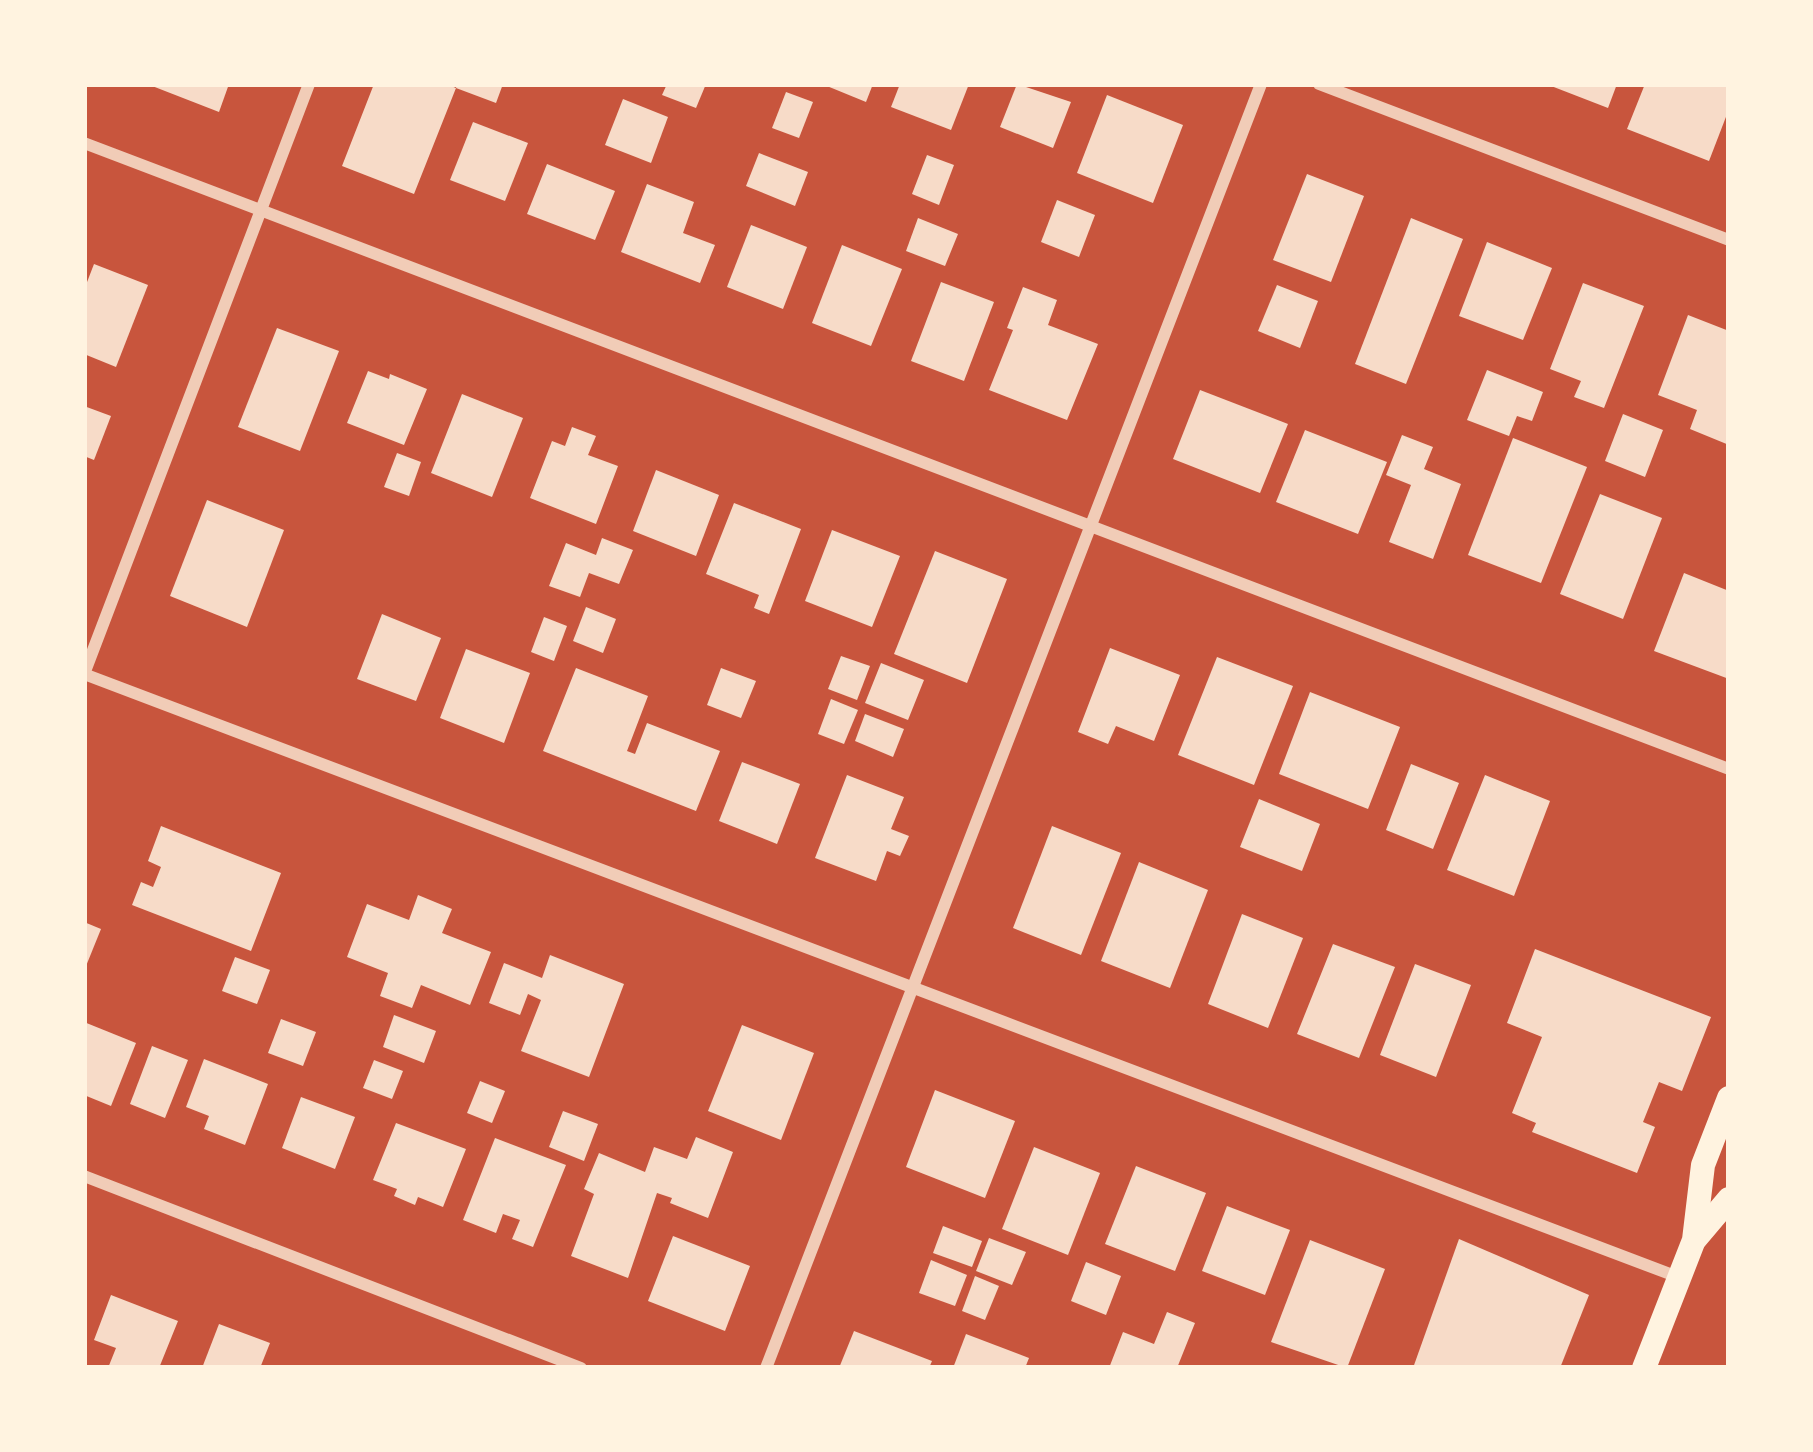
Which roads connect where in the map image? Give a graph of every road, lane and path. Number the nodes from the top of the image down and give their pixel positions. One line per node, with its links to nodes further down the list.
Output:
1 (310, 84): 5 (street)
2 (1262, 84): 7 (street)
3 (1319, 84): 6 (street)
4 (84, 142): 5 (street)
5 (261, 210): 7 (street); 8 (street)
6 (1729, 240)
7 (1091, 523): 9 (street); 10 (street)
8 (84, 674): 10 (street)
9 (1729, 769)
10 (913, 986): 15 (street); 17 (street)
11 (1729, 1098): 14 (main road)
12 (84, 1176): 16 (street)
13 (1729, 1199): 14 (main road)
14 (1694, 1240): 15 (main road)
15 (1679, 1278): 18 (main road)
16 (581, 1368)
17 (766, 1368)
18 (1643, 1368)

